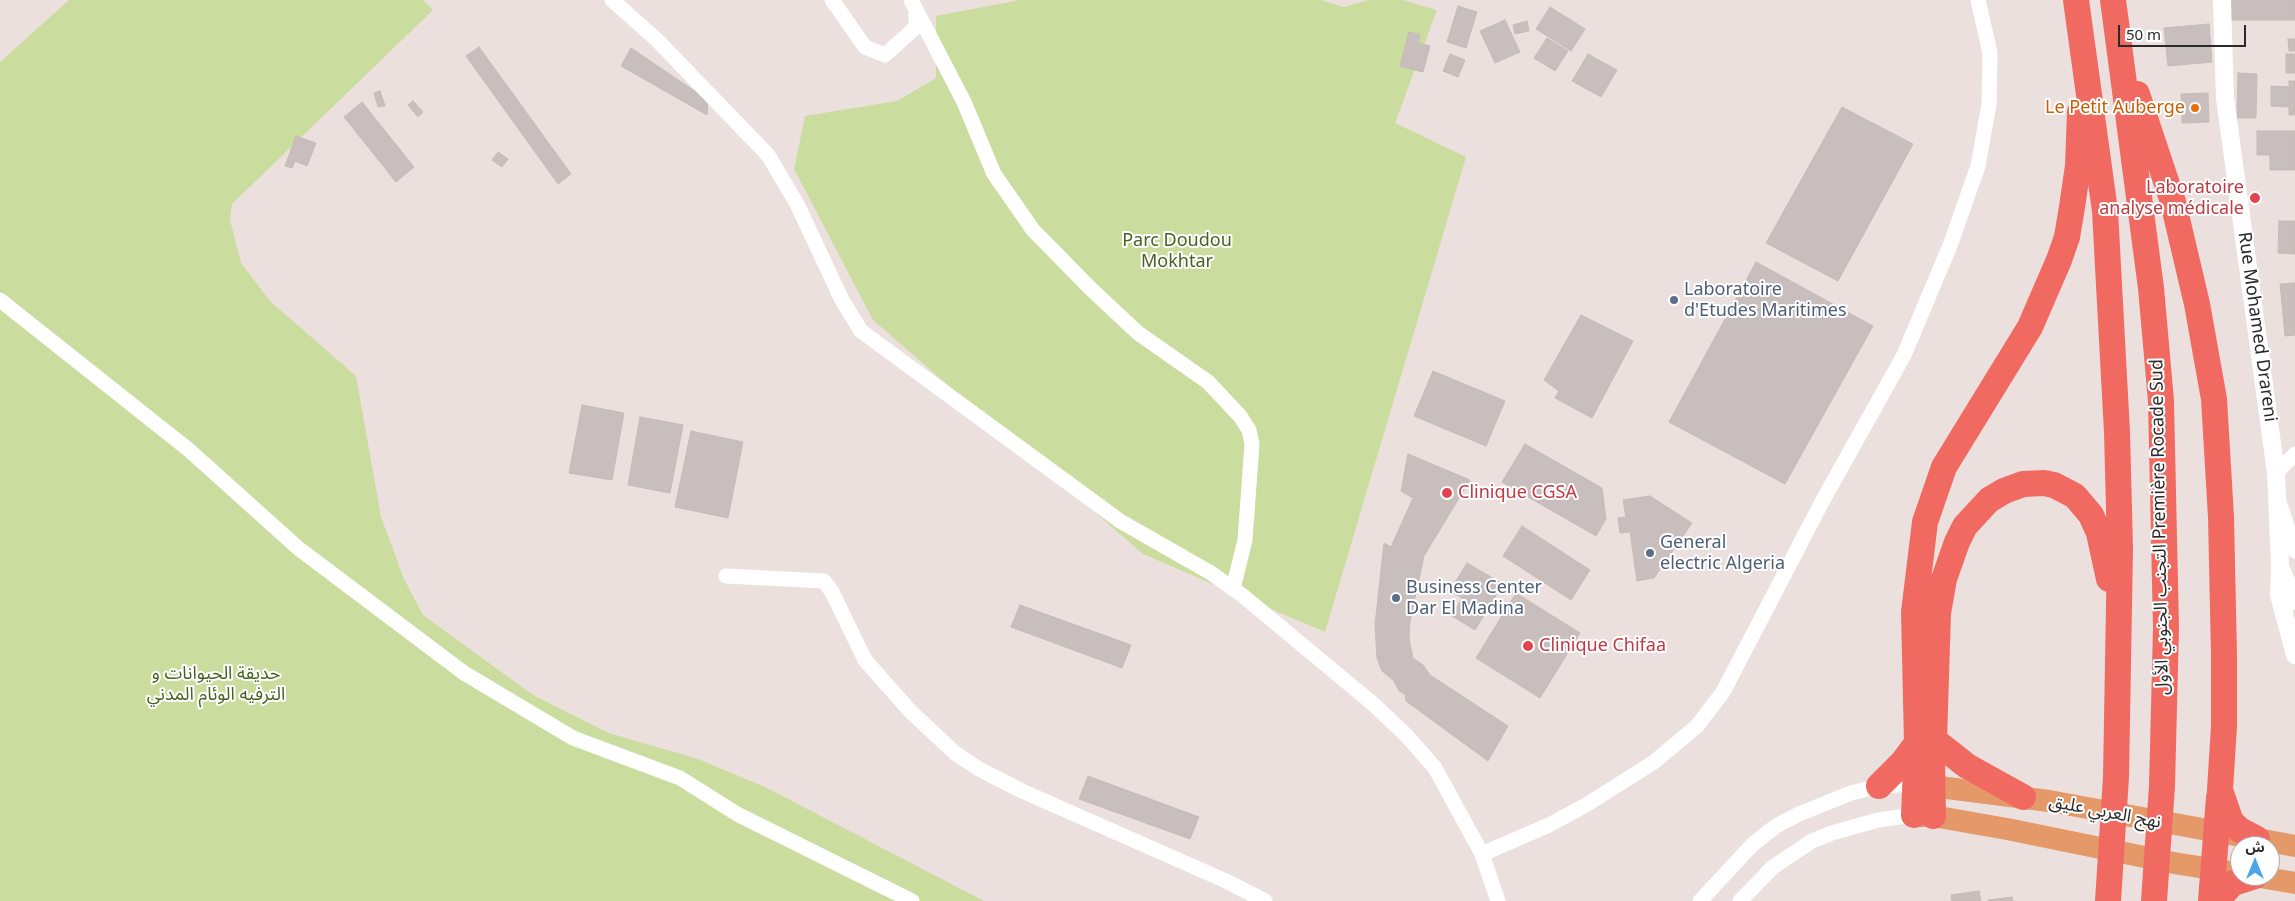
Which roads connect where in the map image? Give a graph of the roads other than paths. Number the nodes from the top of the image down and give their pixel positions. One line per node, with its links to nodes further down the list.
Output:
1 (612, 0): 17 (street)
2 (832, 0): 7 (street)
3 (1978, 0): 32 (street)
4 (2076, 0): 9 (highway)
5 (2113, 0): 8 (highway, التجنب الجنوبي الأول Première Rocade Sud)
6 (2222, 0): 12 (street, Rue Mohamed Drareni)
7 (913, 5): 17 (street)
8 (2119, 35): 24 (highway); 39 (highway, التجنب الجنوبي الأول Première Rocade Sud)
9 (2084, 54): 19 (highway); 21 (highway)
10 (0, 300): 40 (street)
11 (2295, 454): 12 (street)
12 (2276, 472): 13 (street, Rue Mohamed Drareni)
13 (2278, 494): 14 (street); 15 (street, Rue Mohamed Drareni)
14 (2295, 551)
15 (2280, 566): 18 (street); 20 (street, Rue Mohamed Drareni)
16 (726, 576): 41 (street)
17 (1233, 589): 32 (street)
18 (2295, 601)
19 (2117, 615): 21 (highway); 38 (highway)
20 (2295, 656)
21 (1926, 742): 22 (highway); 23 (highway); 25 (highway)
22 (1923, 784): 23 (street); 25 (main road, نهج العربي عليق); 26 (highway)
23 (1879, 786): 43 (street)
24 (2220, 790): 27 (highway); 29 (highway)
25 (2023, 797): 27 (main road, نهج العربي عليق)
26 (1924, 816): 33 (main road, نهج العربي عليق); 44 (street)
27 (2216, 832): 28 (main road, نهج العربي عليق); 33 (highway)
28 (2239, 836)
29 (2251, 836)
30 (2280, 843): 31 (main road, نهج العربي عليق)
31 (2295, 846)
32 (1482, 854): 42 (street)
33 (2214, 868): 34 (main road, نهج العربي عليق); 45 (highway)
34 (2230, 871)
35 (2280, 880): 36 (main road)
36 (2295, 883)
37 (2230, 886): 46 (highway)
38 (2109, 894)
39 (2154, 897)
40 (912, 901)
41 (1265, 901)
42 (1498, 901)
43 (1700, 901)
44 (1740, 901)
45 (2211, 901)
46 (2216, 901)

